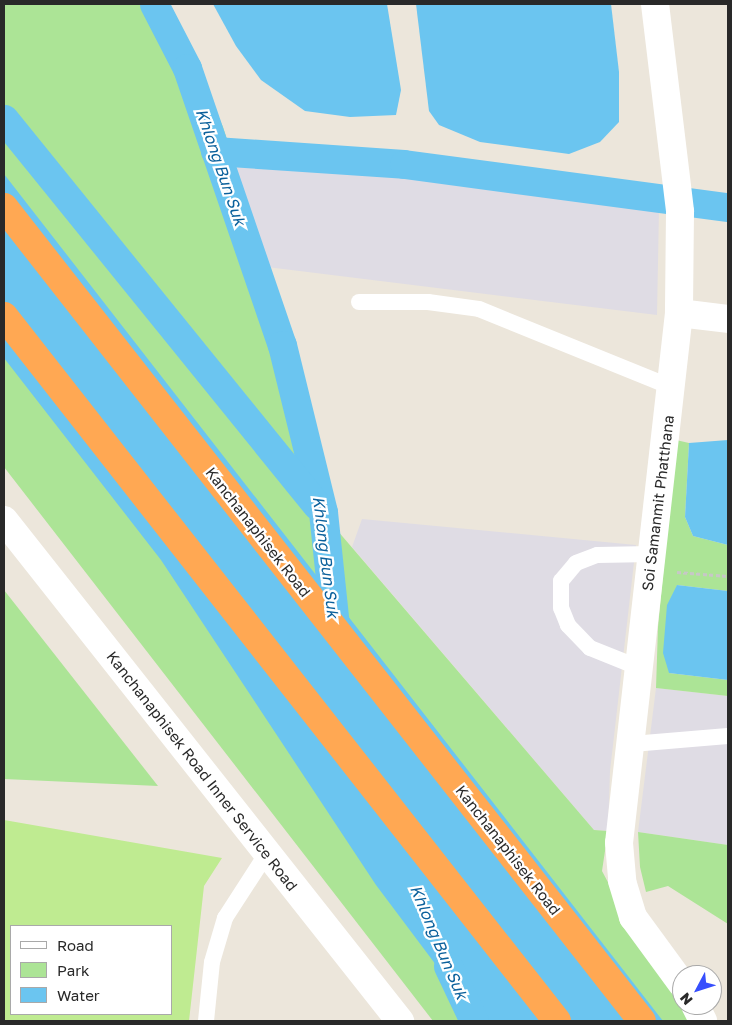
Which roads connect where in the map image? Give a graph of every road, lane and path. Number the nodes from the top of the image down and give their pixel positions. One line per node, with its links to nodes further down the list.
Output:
1 (655, 4): 4 (street, Soi Samanmit Phatthana)
2 (4, 208): 19 (highway, Kanchanaphisek Road)
3 (359, 302): 7 (lane)
4 (679, 313): 6 (street); 7 (street, Soi Samanmit Phatthana)
5 (4, 316): 18 (highway)
6 (728, 320)
7 (671, 388): 9 (street, Soi Samanmit Phatthana)
8 (4, 520): 14 (street, Kanchanaphisek Road Inner Service Road)
9 (651, 562): 10 (path); 11 (street, Soi Samanmit Phatthana); 11 (lane)
10 (728, 576)
11 (640, 668): 13 (street, Soi Samanmit Phatthana)
12 (728, 736): 13 (lane)
13 (632, 744): 15 (street, Soi Samanmit Phatthana)
14 (267, 853): 16 (lane); 17 (street, Kanchanaphisek Road Inner Service Road)
15 (672, 970)
16 (206, 1021)
17 (400, 1021)
18 (558, 1021)
19 (642, 1021)

